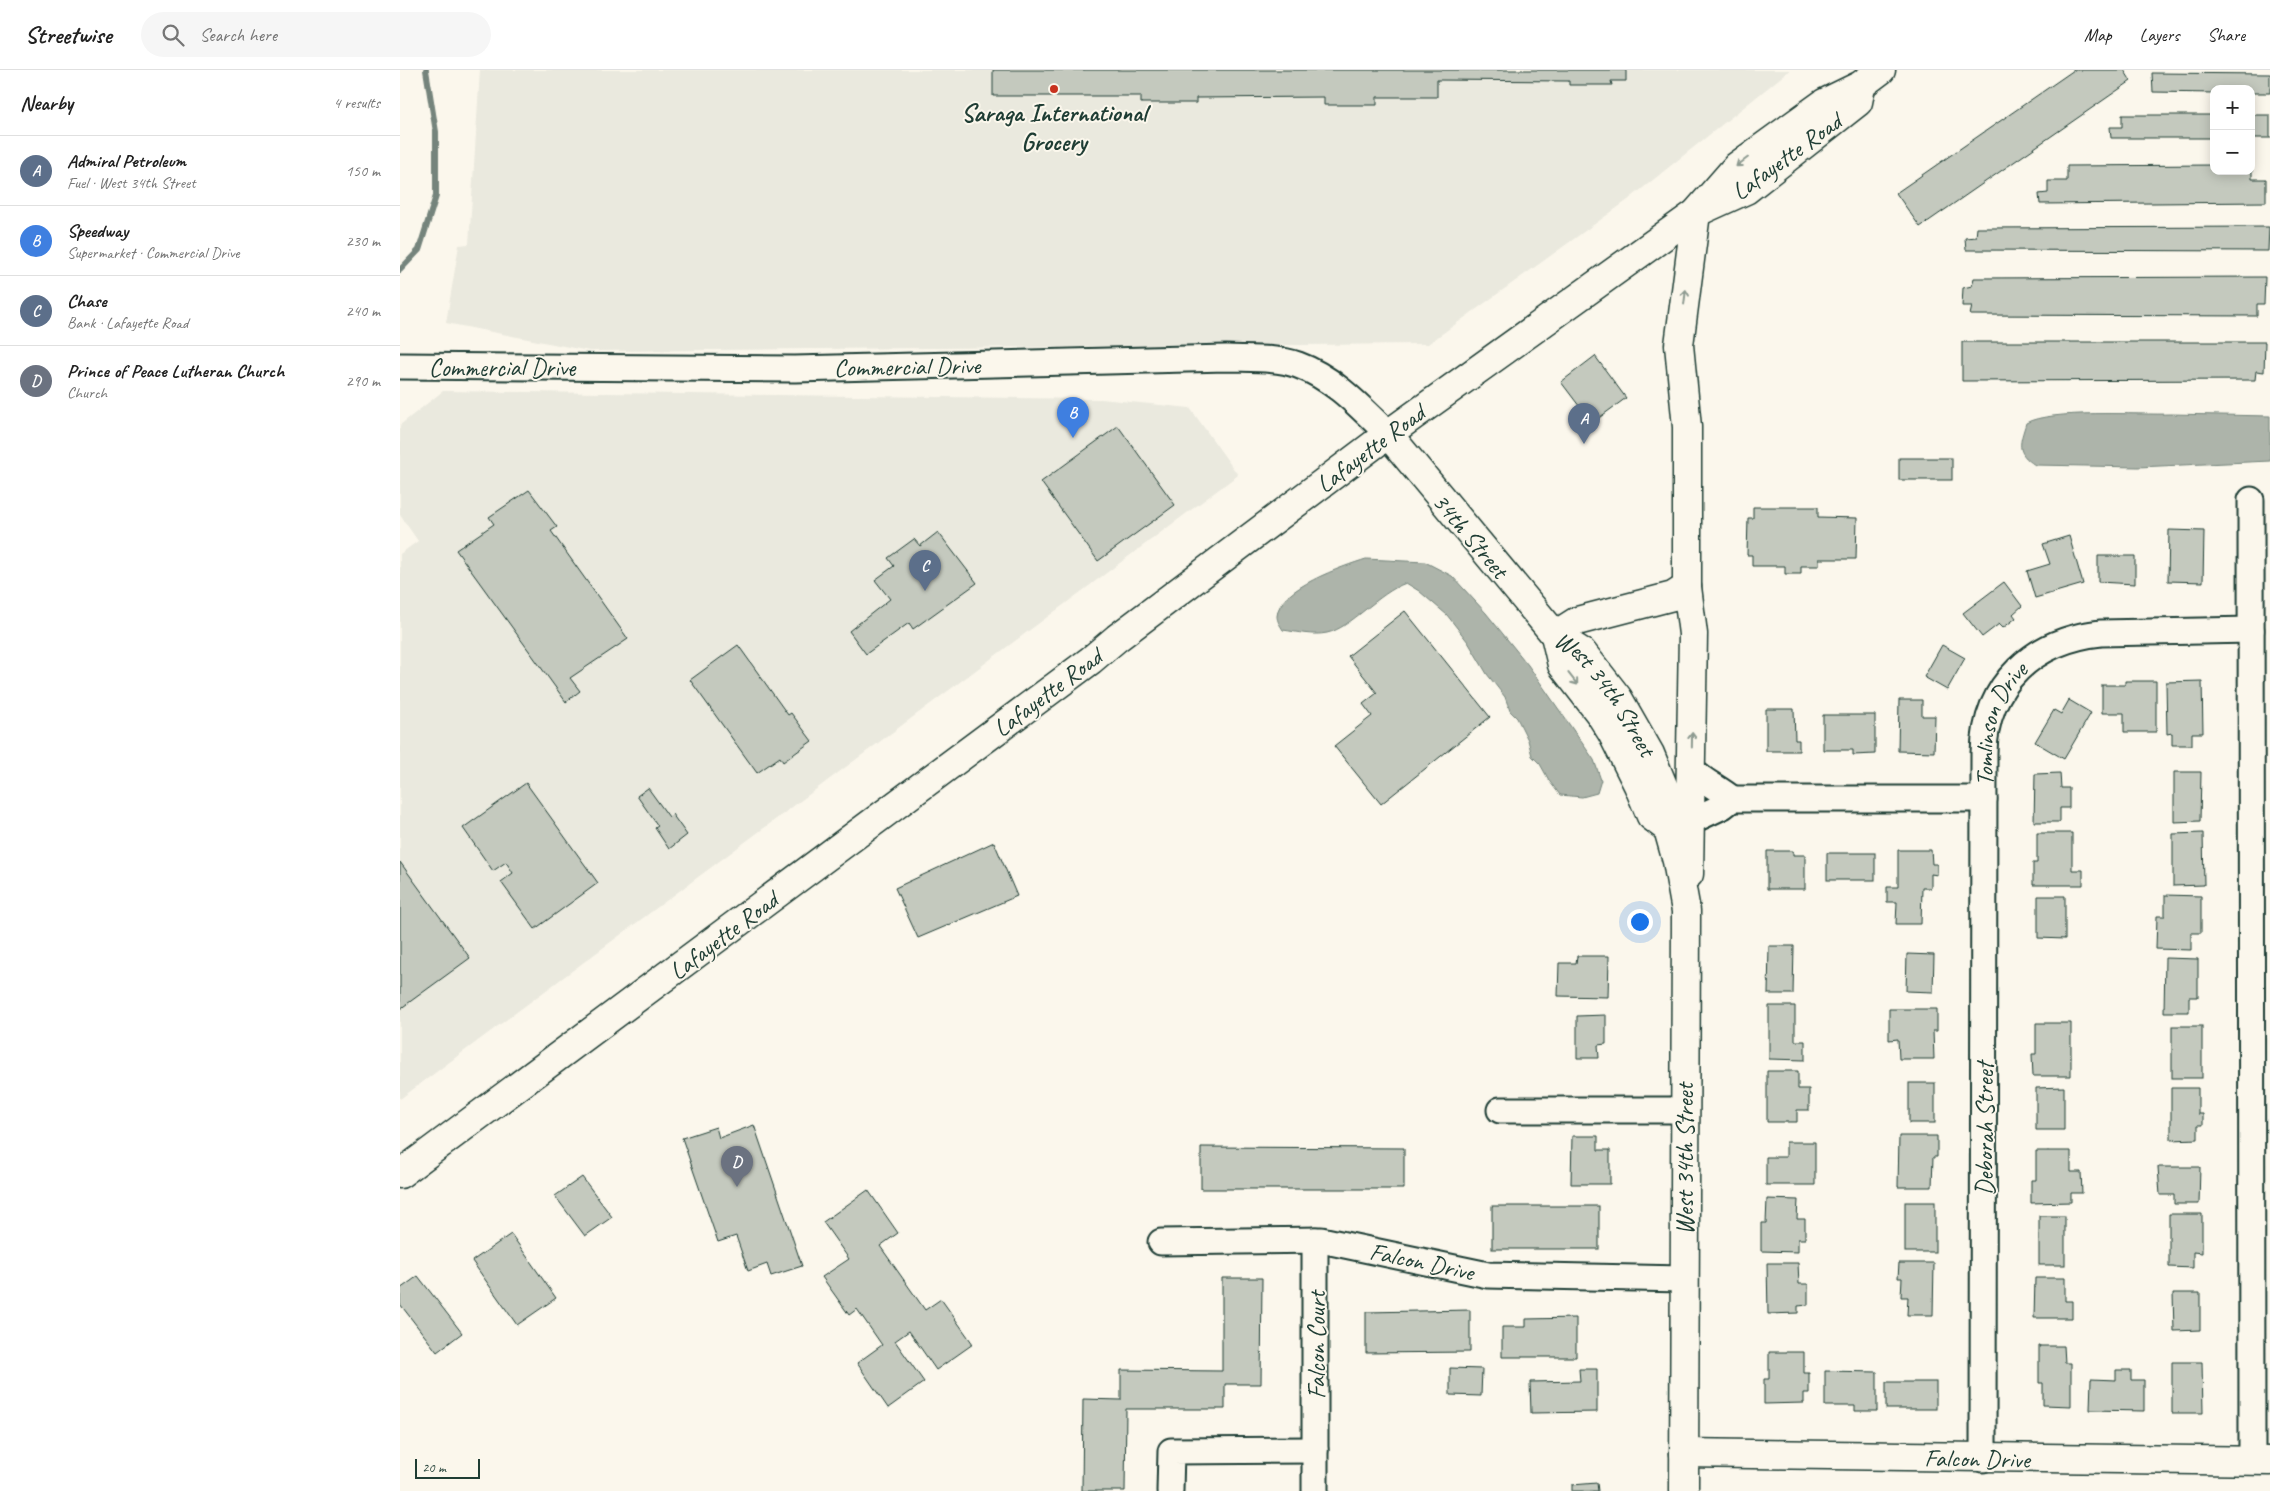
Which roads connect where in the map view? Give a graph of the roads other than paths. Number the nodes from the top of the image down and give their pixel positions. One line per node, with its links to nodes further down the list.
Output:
1 (1871, 77): 2 (street, Lafayette Road)
2 (1696, 213): 4 (street, Lafayette Road); 6 (street, one-way to 2)
3 (408, 366): 4 (street, Commercial Drive)
4 (1388, 434): 8 (street, 34th Street); 16 (street, Lafayette Road)
5 (2251, 500): 7 (street)
6 (1687, 587): 8 (street); 9 (street, one-way to 6)
7 (2251, 630): 11 (street, Tomlinson Drive); 12 (street)
8 (1555, 635): 13 (street, West 34th Street)
9 (1692, 769): 10 (street); 13 (street)
10 (1732, 798): 11 (street, Tomlinson Drive); 13 (street)
11 (1984, 799): 22 (street, Deborah Street)
12 (2260, 817): 23 (street)
13 (1679, 825): 15 (street, West 34th Street)
14 (1500, 1110): 15 (street)
15 (1684, 1110): 19 (street, West 34th Street)
16 (400, 1174)
17 (1315, 1240): 18 (street, Falcon Drive); 19 (street, Falcon Drive); 20 (street, Falcon Court)
18 (1161, 1242)
19 (1683, 1279): 21 (street, West 34th Street)
20 (1315, 1450): 24 (street); 25 (street, Falcon Court)
21 (1684, 1454): 22 (street, Falcon Drive); 26 (street, West 34th Street)
22 (1983, 1459): 23 (street, Falcon Drive)
23 (2261, 1461)
24 (1170, 1491)
25 (1315, 1491)
26 (1684, 1491)

